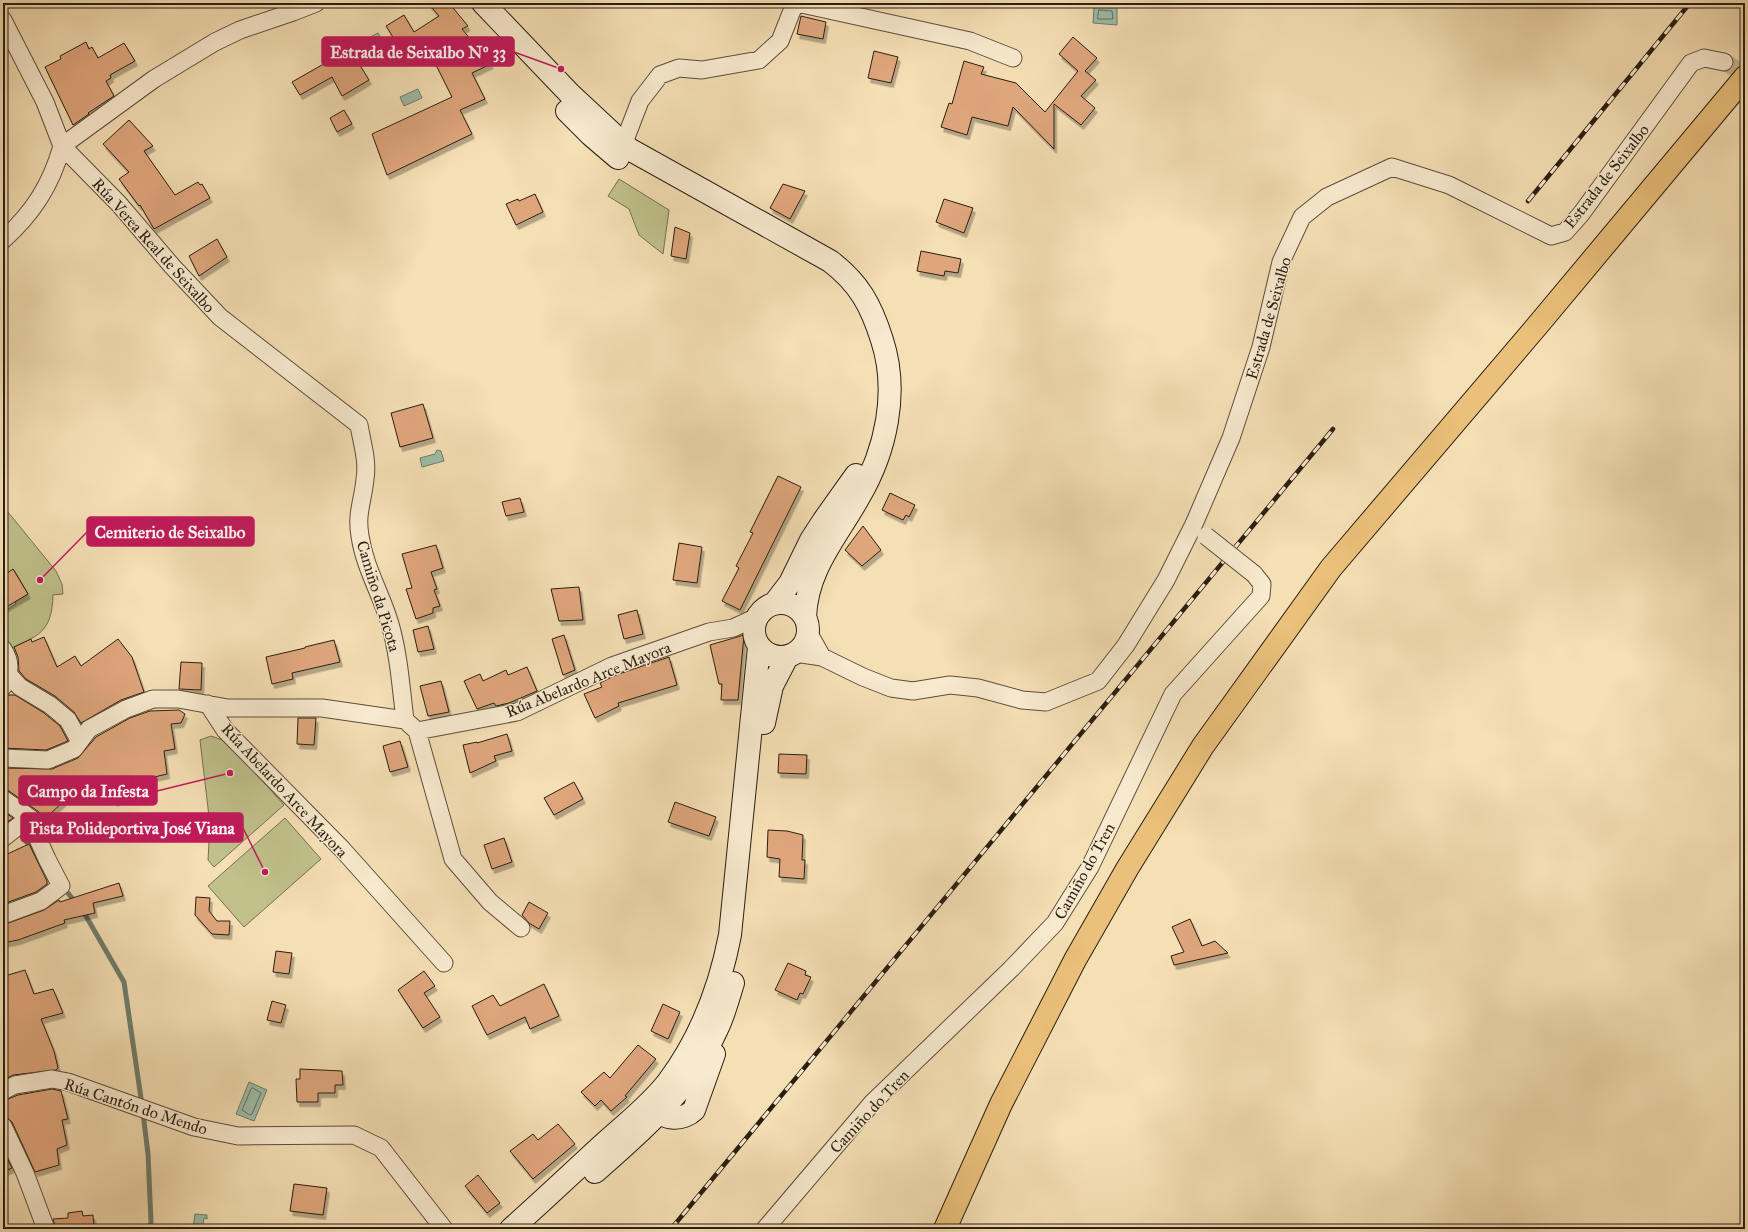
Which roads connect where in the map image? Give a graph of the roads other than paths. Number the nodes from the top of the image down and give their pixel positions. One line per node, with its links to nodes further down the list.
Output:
1 (316, 3): 11 (street)
2 (466, 3): 9 (street)
3 (483, 3): 10 (street)
4 (796, 3): 6 (street); 10 (street)
5 (3, 20): 11 (street, Rúa Verea Real de Seixalbo)
6 (1013, 58)
7 (1724, 62): 14 (street, Estrada de Seixalbo)
8 (1745, 77): 43 (main road)
9 (543, 86): 10 (street); 15 (street)
10 (619, 141): 16 (street)
11 (62, 146): 12 (street); 13 (street, Rúa Verea Real de Seixalbo)
12 (3, 240)
13 (359, 425): 23 (street, Camiño da Picota)
14 (1194, 524): 20 (street, Estrada de Seixalbo); 42 (street, Camiño do Tren, bridge)
15 (774, 604): 16 (street); 17 (street)
16 (807, 625): 19 (street); 20 (street)
17 (751, 631): 19 (street); 23 (street, Rúa Abelardo Arce Mayora); 32 (street)
18 (4, 649): 21 (street)
19 (791, 655): 20 (street); 33 (street)
20 (822, 657)
21 (6, 681): 24 (street)
22 (208, 704): 23 (street, Rúa Abelardo Arce Mayora); 24 (street, Rúa Abelardo Arce Mayora); 31 (street, Rúa Abelardo Arce Mayora)
23 (411, 726): 30 (street, Camiño da Picota)
24 (79, 740): 25 (street, Rúa Abelardo Arce Mayora)
25 (3, 758)
26 (3, 799): 27 (street)
27 (25, 816): 28 (street); 29 (street)
28 (3, 838)
29 (3, 915)
30 (521, 928)
31 (444, 963)
32 (724, 964): 33 (street); 37 (street)
33 (687, 1088): 35 (street)
34 (3, 1091): 39 (street, Rúa Cantón do Mendo)
35 (658, 1109): 37 (street); 41 (street)
36 (3, 1126): 38 (street)
37 (599, 1149): 40 (street)
38 (46, 1229)
39 (444, 1229)
40 (511, 1229)
41 (530, 1229)
42 (765, 1229)
43 (945, 1229)

